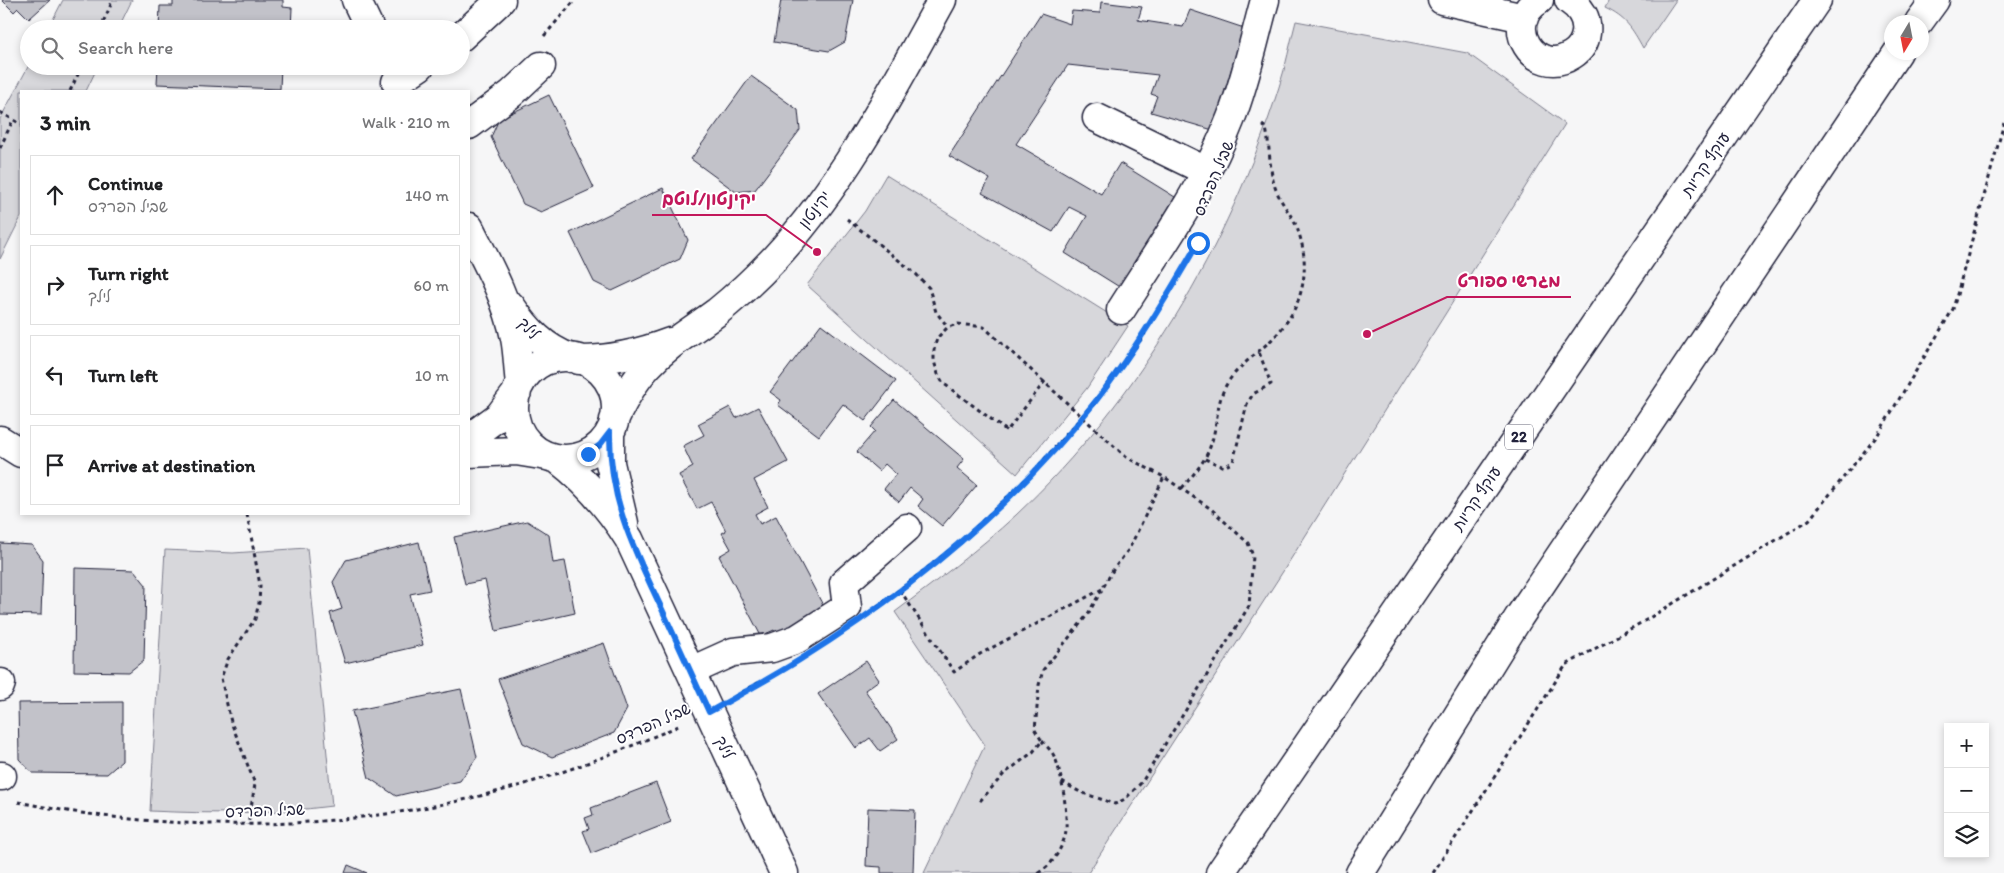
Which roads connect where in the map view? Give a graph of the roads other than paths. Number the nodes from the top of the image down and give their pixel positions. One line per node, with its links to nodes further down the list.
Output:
1 (356, 0): 12 (main road)
2 (501, 0): 13 (main road)
3 (924, 0): 14 (main road, יקינטון)
4 (942, 0): 14 (main road, יקינטון)
5 (1265, 0): 19 (main road)
6 (1442, 0): 10 (main road)
7 (1569, 0): 10 (main road)
8 (1817, 0): 38 (main road, עוקף קריות / 22)
9 (1935, 0): 11 (main road)
10 (1532, 9)
11 (1924, 15)
12 (366, 20)
13 (470, 29)
14 (912, 56): 23 (main road, יקינטון)
15 (1893, 60): 39 (main road)
16 (542, 66): 18 (main road)
17 (1097, 118): 19 (main road)
18 (470, 124)
19 (1206, 171): 22 (main road)
20 (470, 229): 21 (main road, לילך)
21 (498, 286): 24 (main road, לילך); 25 (main road, לילך)
22 (1121, 310)
23 (685, 335): 24 (main road, יקינטון); 26 (main road, יקינטון)
24 (575, 359): 25 (main road); 26 (main road)
25 (519, 388): 27 (main road); 31 (main road)
26 (612, 426): 31 (main road); 35 (main road, לילך)
27 (470, 437)
28 (0, 440): 29 (main road)
29 (20, 452)
30 (470, 453): 31 (main road)
31 (552, 457): 35 (main road, לילך)
32 (0, 464): 33 (main road)
33 (20, 465)
34 (907, 528): 36 (main road)
35 (629, 538): 36 (main road, לילך)
36 (690, 671): 37 (main road, לילך)
37 (784, 873)
38 (1220, 873)
39 (1360, 873)

